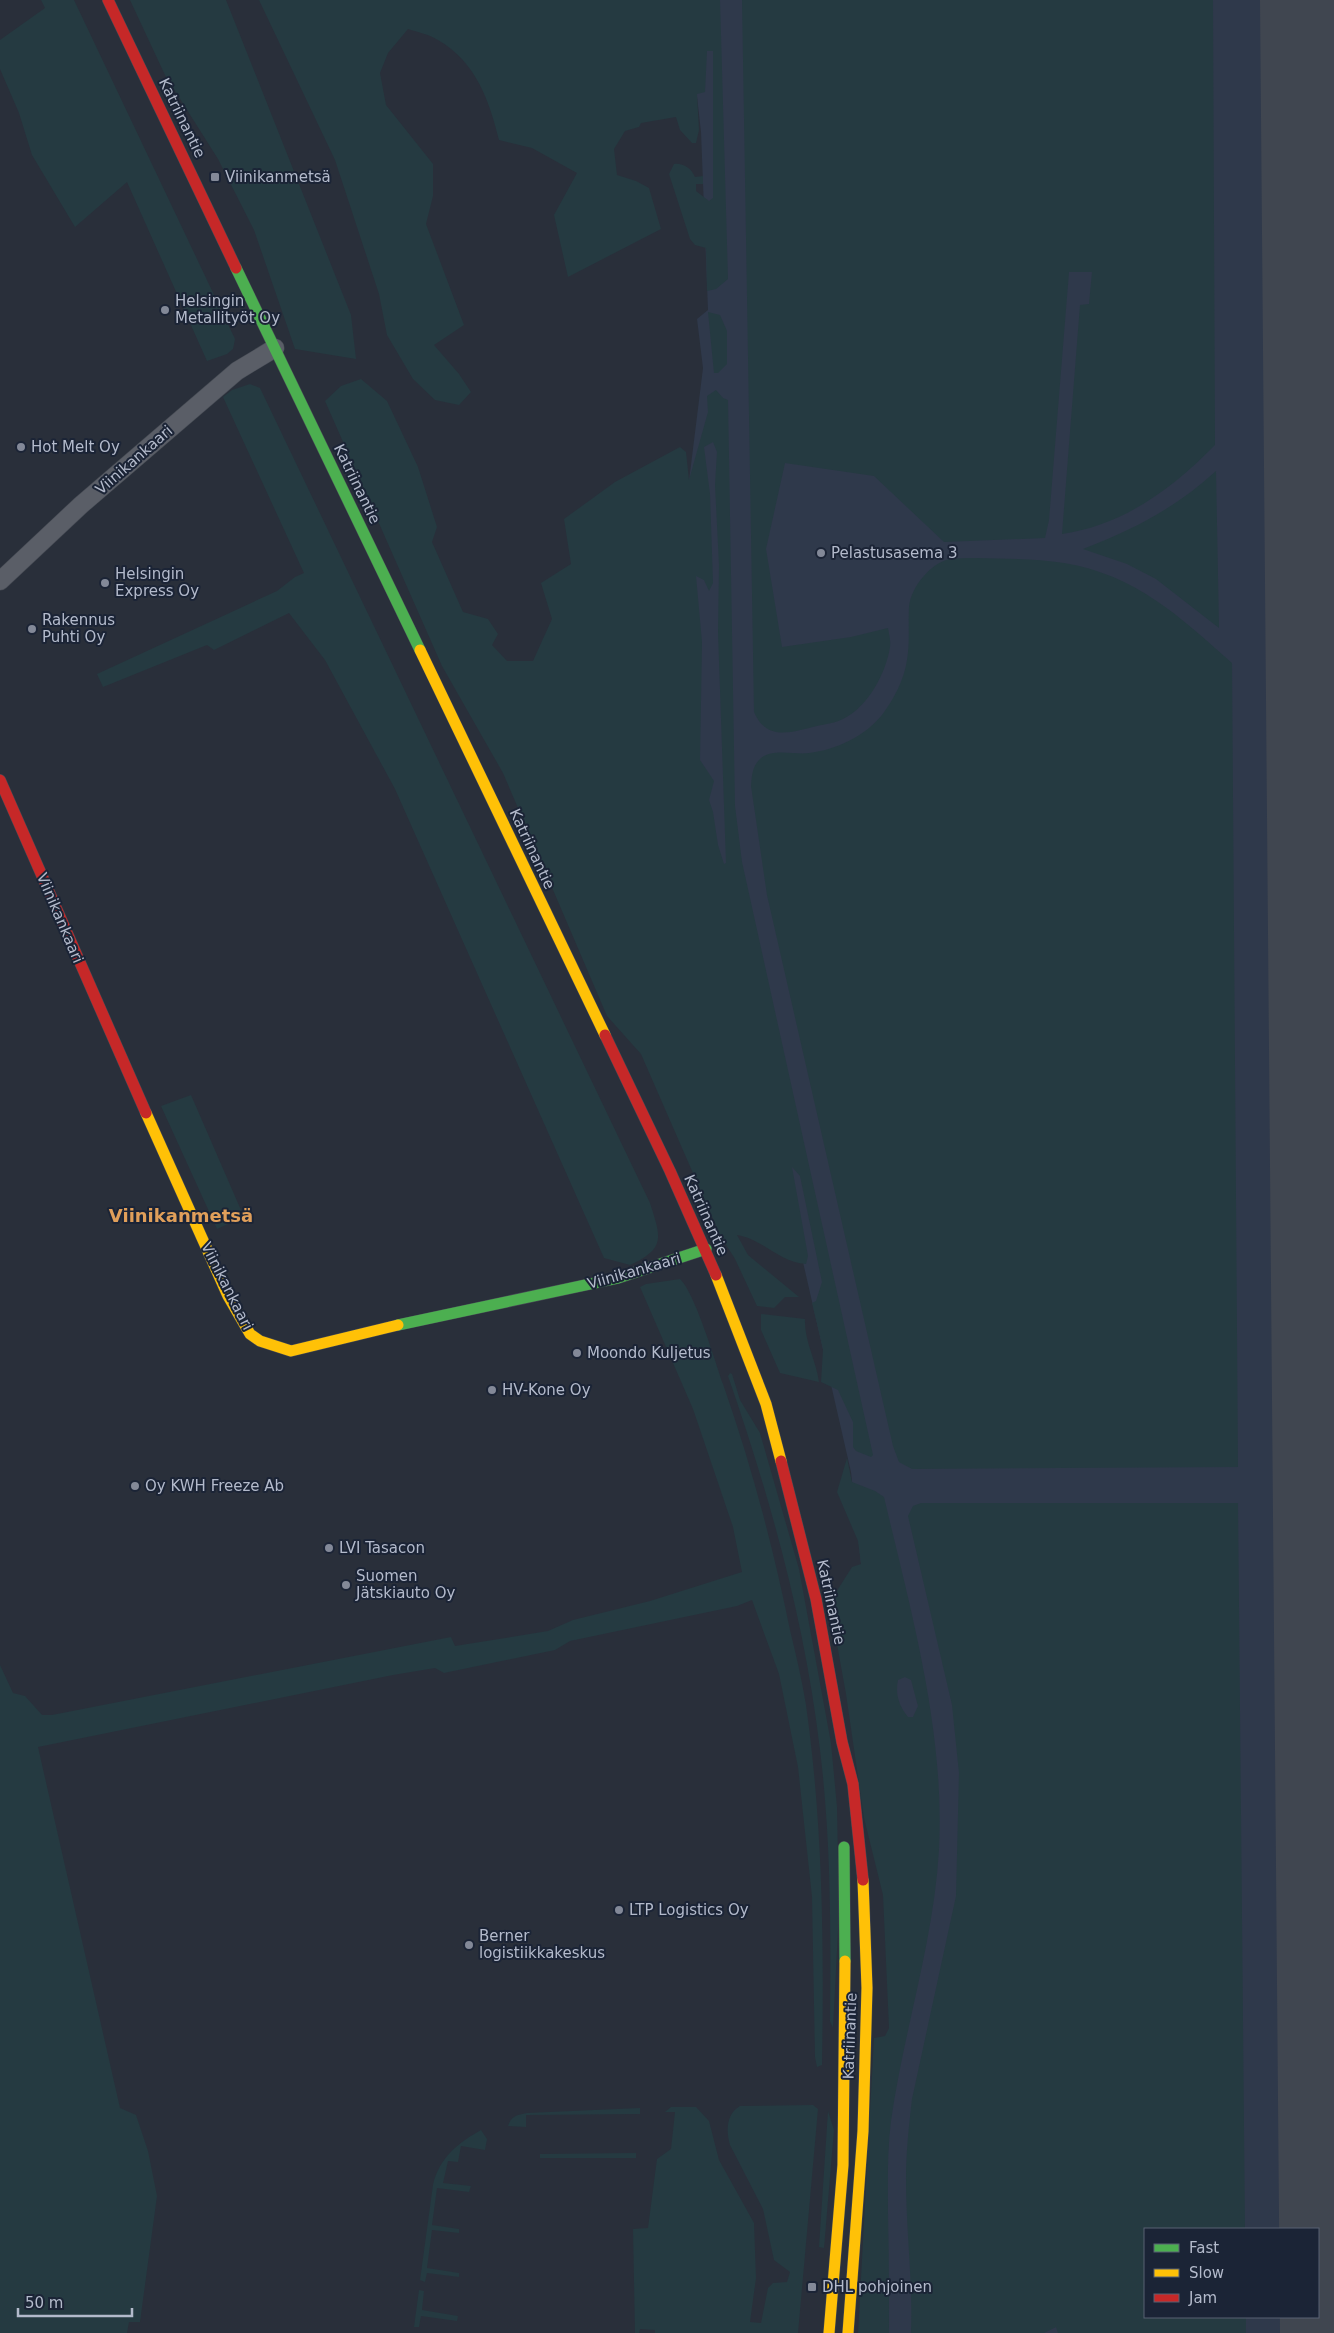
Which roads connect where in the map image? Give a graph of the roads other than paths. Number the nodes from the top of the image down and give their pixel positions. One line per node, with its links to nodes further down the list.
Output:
1 (108, 0): 2 (main road, Katriinantie)
2 (275, 348): 3 (street, Viinikankaari); 5 (main road, Katriinantie)
3 (0, 581)
4 (0, 780): 5 (main road, Viinikankaari)
5 (706, 1250): 6 (main road, Katriinantie)
6 (842, 1742): 7 (main road, Katriinantie); 10 (main road, Katriinantie)
7 (841, 1786)
8 (843, 1833): 9 (main road, Katriinantie)
9 (829, 2333)
10 (848, 2333)

